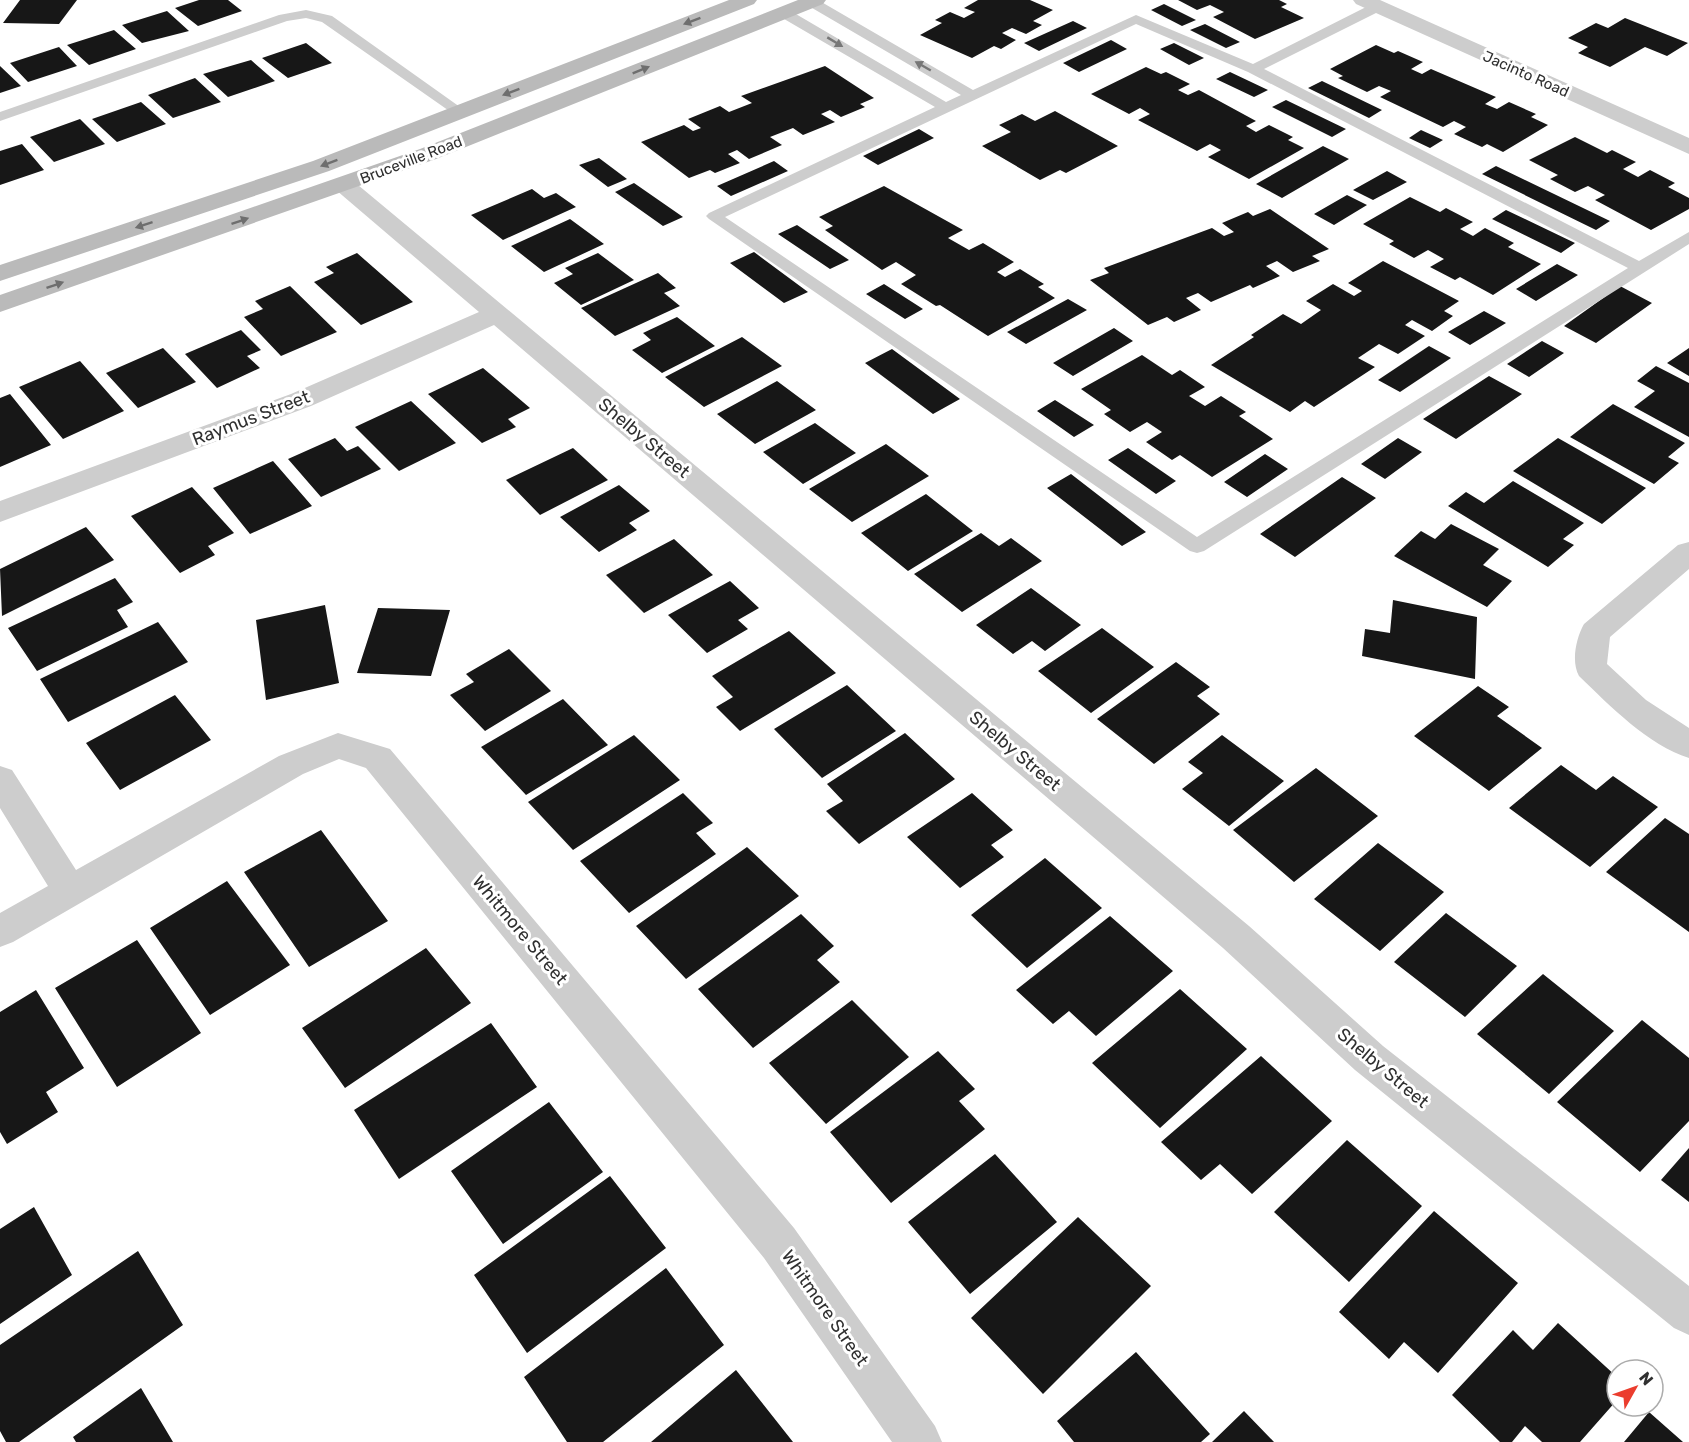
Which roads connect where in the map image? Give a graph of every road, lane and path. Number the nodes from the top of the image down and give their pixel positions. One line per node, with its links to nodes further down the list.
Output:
1 (747, 0): 8 (main road, Bruceville Road, one-way to 8)
2 (814, 1): 4 (main road, Bruceville Road); 6 (lane, one-way to 2)
3 (1370, 3): 5 (lane); 10 (street, Jacinto Road)
4 (784, 13): 7 (lane, one-way to 7); 11 (main road, Bruceville Road, one-way to 4)
5 (1253, 69): 6 (lane); 13 (lane)
6 (973, 96): 7 (lane)
7 (946, 108): 13 (lane)
8 (460, 112): 9 (lane); 14 (main road, Bruceville Road, one-way to 14)
9 (0, 117)
10 (1689, 147)
11 (344, 185): 15 (main road, Bruceville Road, one-way to 11); 16 (street, Shelby Street)
12 (1689, 237): 13 (lane)
13 (1640, 268)
14 (0, 273)
15 (0, 304)
16 (497, 314): 17 (street, Raymus Street); 23 (street, Shelby Street)
17 (0, 512)
18 (1689, 552): 19 (street)
19 (1689, 745)
20 (0, 779): 21 (street)
21 (70, 891): 22 (street, Whitmore Street); 24 (street, Whitmore Street)
22 (0, 930)
23 (1689, 1312)
24 (919, 1442)

